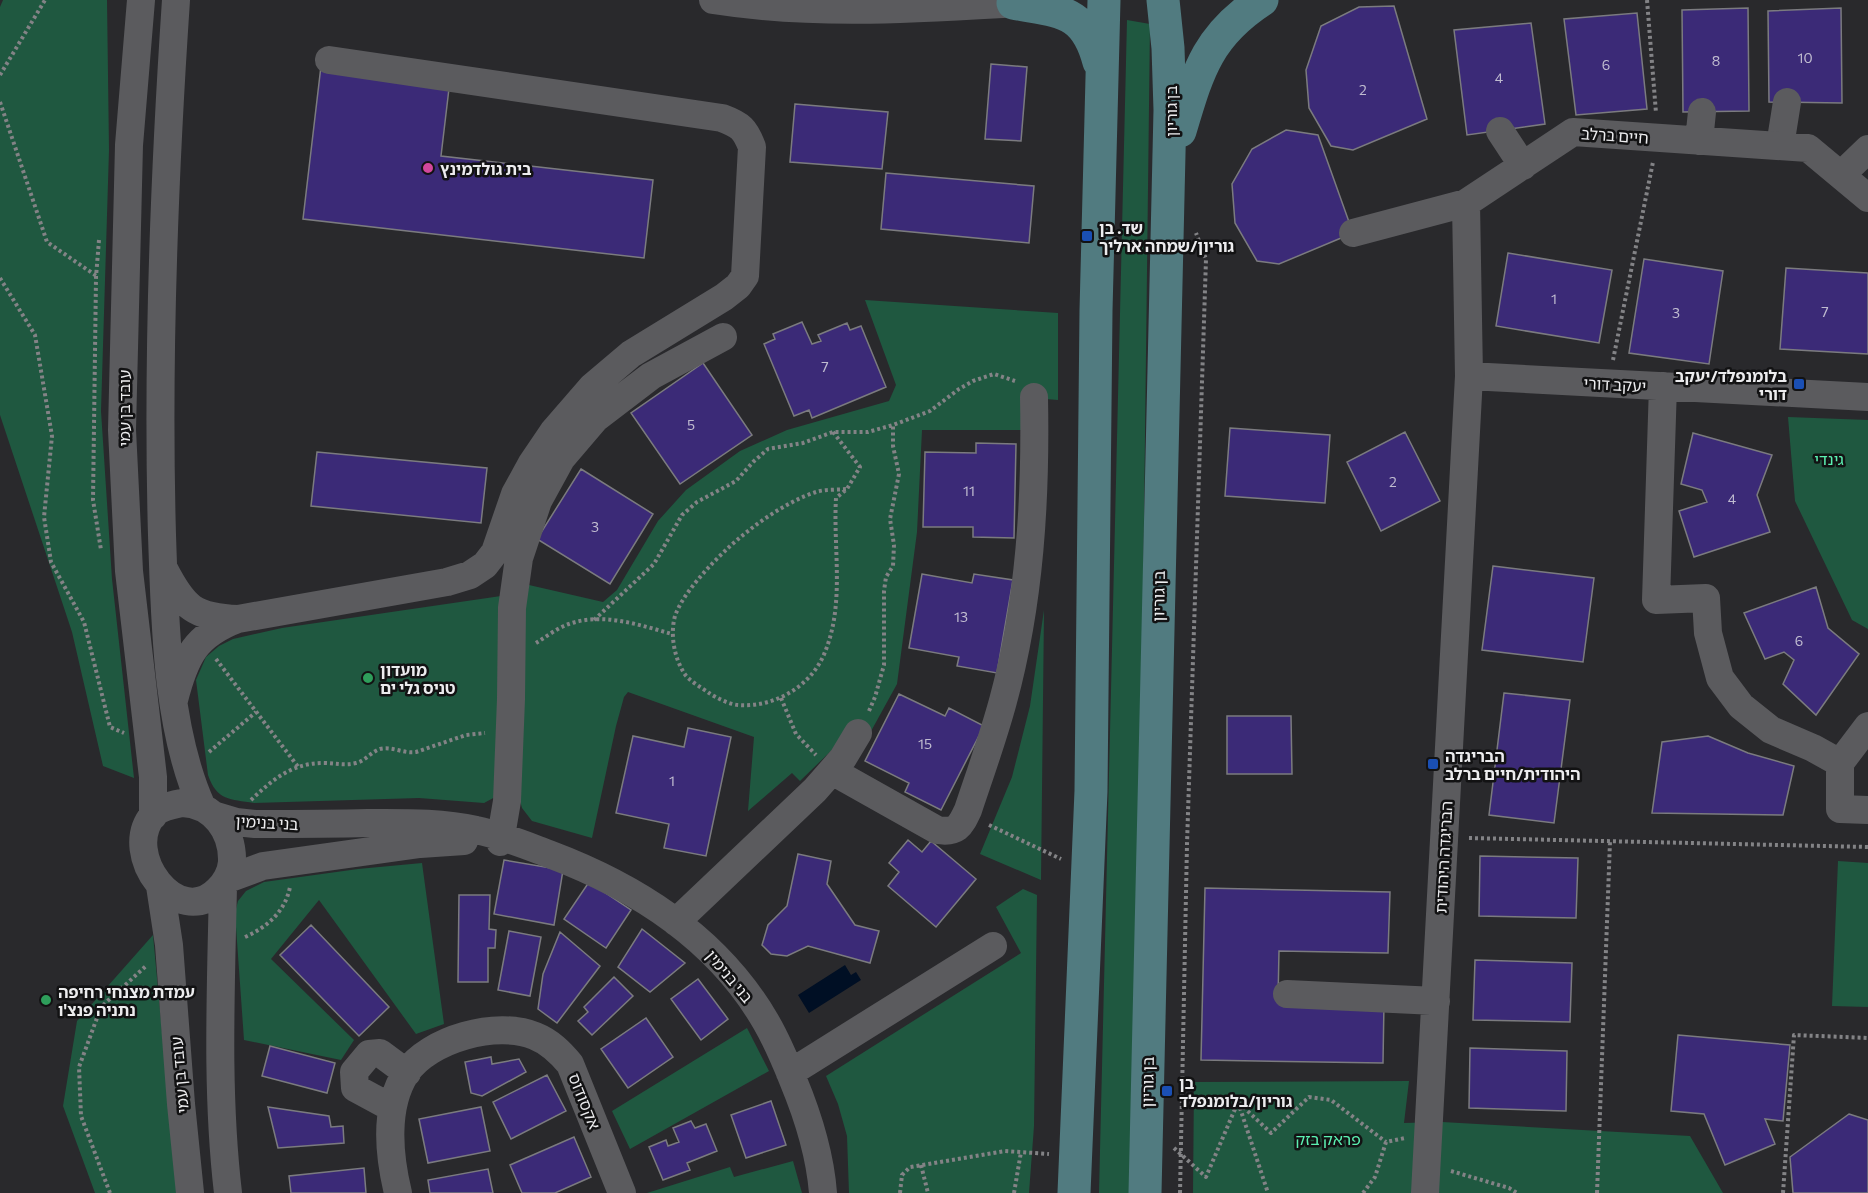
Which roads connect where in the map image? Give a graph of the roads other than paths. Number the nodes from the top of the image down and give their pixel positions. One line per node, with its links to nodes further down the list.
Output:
1 (141, 0): 37 (street, עובד בן עמי)
2 (176, 0): 28 (street)
3 (1064, 0): 8 (street)
4 (1104, 0): 10 (main road)
5 (1163, 0): 17 (main road, בן גוריון)
6 (1262, 0): 17 (main road)
7 (730, 1): 8 (street)
8 (1013, 3): 10 (main road)
9 (329, 60): 29 (street)
10 (1102, 74): 53 (main road)
11 (1787, 102): 15 (street)
12 (1702, 112): 14 (street)
13 (1500, 130): 18 (street)
14 (1699, 141): 15 (street, חיים ברלב); 18 (street, חיים ברלב)
15 (1780, 146): 19 (street, חיים ברלב)
16 (1868, 149): 19 (street)
17 (1169, 164): 54 (main road, בן גוריון)
18 (1522, 166): 21 (street, חיים ברלב)
19 (1840, 175): 20 (street, חיים ברלב)
20 (1868, 198)
21 (1466, 203): 22 (street, חיים ברלב); 24 (street)
22 (1353, 233)
23 (723, 337): 38 (street)
24 (1469, 376): 25 (street, יעקב דורי); 44 (street, הבריגדה היהודית)
25 (1663, 386): 27 (street, יעקב דורי); 33 (street)
26 (1034, 397): 34 (street)
27 (1868, 397)
28 (163, 567): 29 (street); 30 (street)
29 (238, 619): 30 (street)
30 (174, 700): 36 (street)
31 (1868, 726): 33 (street)
32 (858, 733): 34 (street)
33 (1840, 763): 35 (street)
34 (832, 771): 41 (street)
35 (1868, 810)
36 (215, 814): 37 (street); 38 (street, בני בנימין); 39 (street)
37 (153, 816): 40 (street)
38 (500, 839): 39 (street, בני בנימין); 41 (street, בני בנימין)
39 (225, 882): 40 (street); 49 (street)
40 (160, 886): 48 (street, עובד בן עמי)
41 (676, 922): 46 (street, בני בנימין)
42 (993, 946): 46 (street)
43 (1287, 994): 44 (street)
44 (1436, 1001): 55 (street, הבריגדה היהודית)
45 (407, 1073): 47 (street, אקסודוס); 47 (street); 51 (street, אקסודוס)
46 (790, 1073): 52 (street, בני בנימין)
47 (392, 1108): 50 (street, אקסודוס)
48 (190, 1193)
49 (228, 1193)
50 (398, 1193)
51 (622, 1193)
52 (823, 1193)
53 (1074, 1193)
54 (1145, 1193)
55 (1425, 1193)

